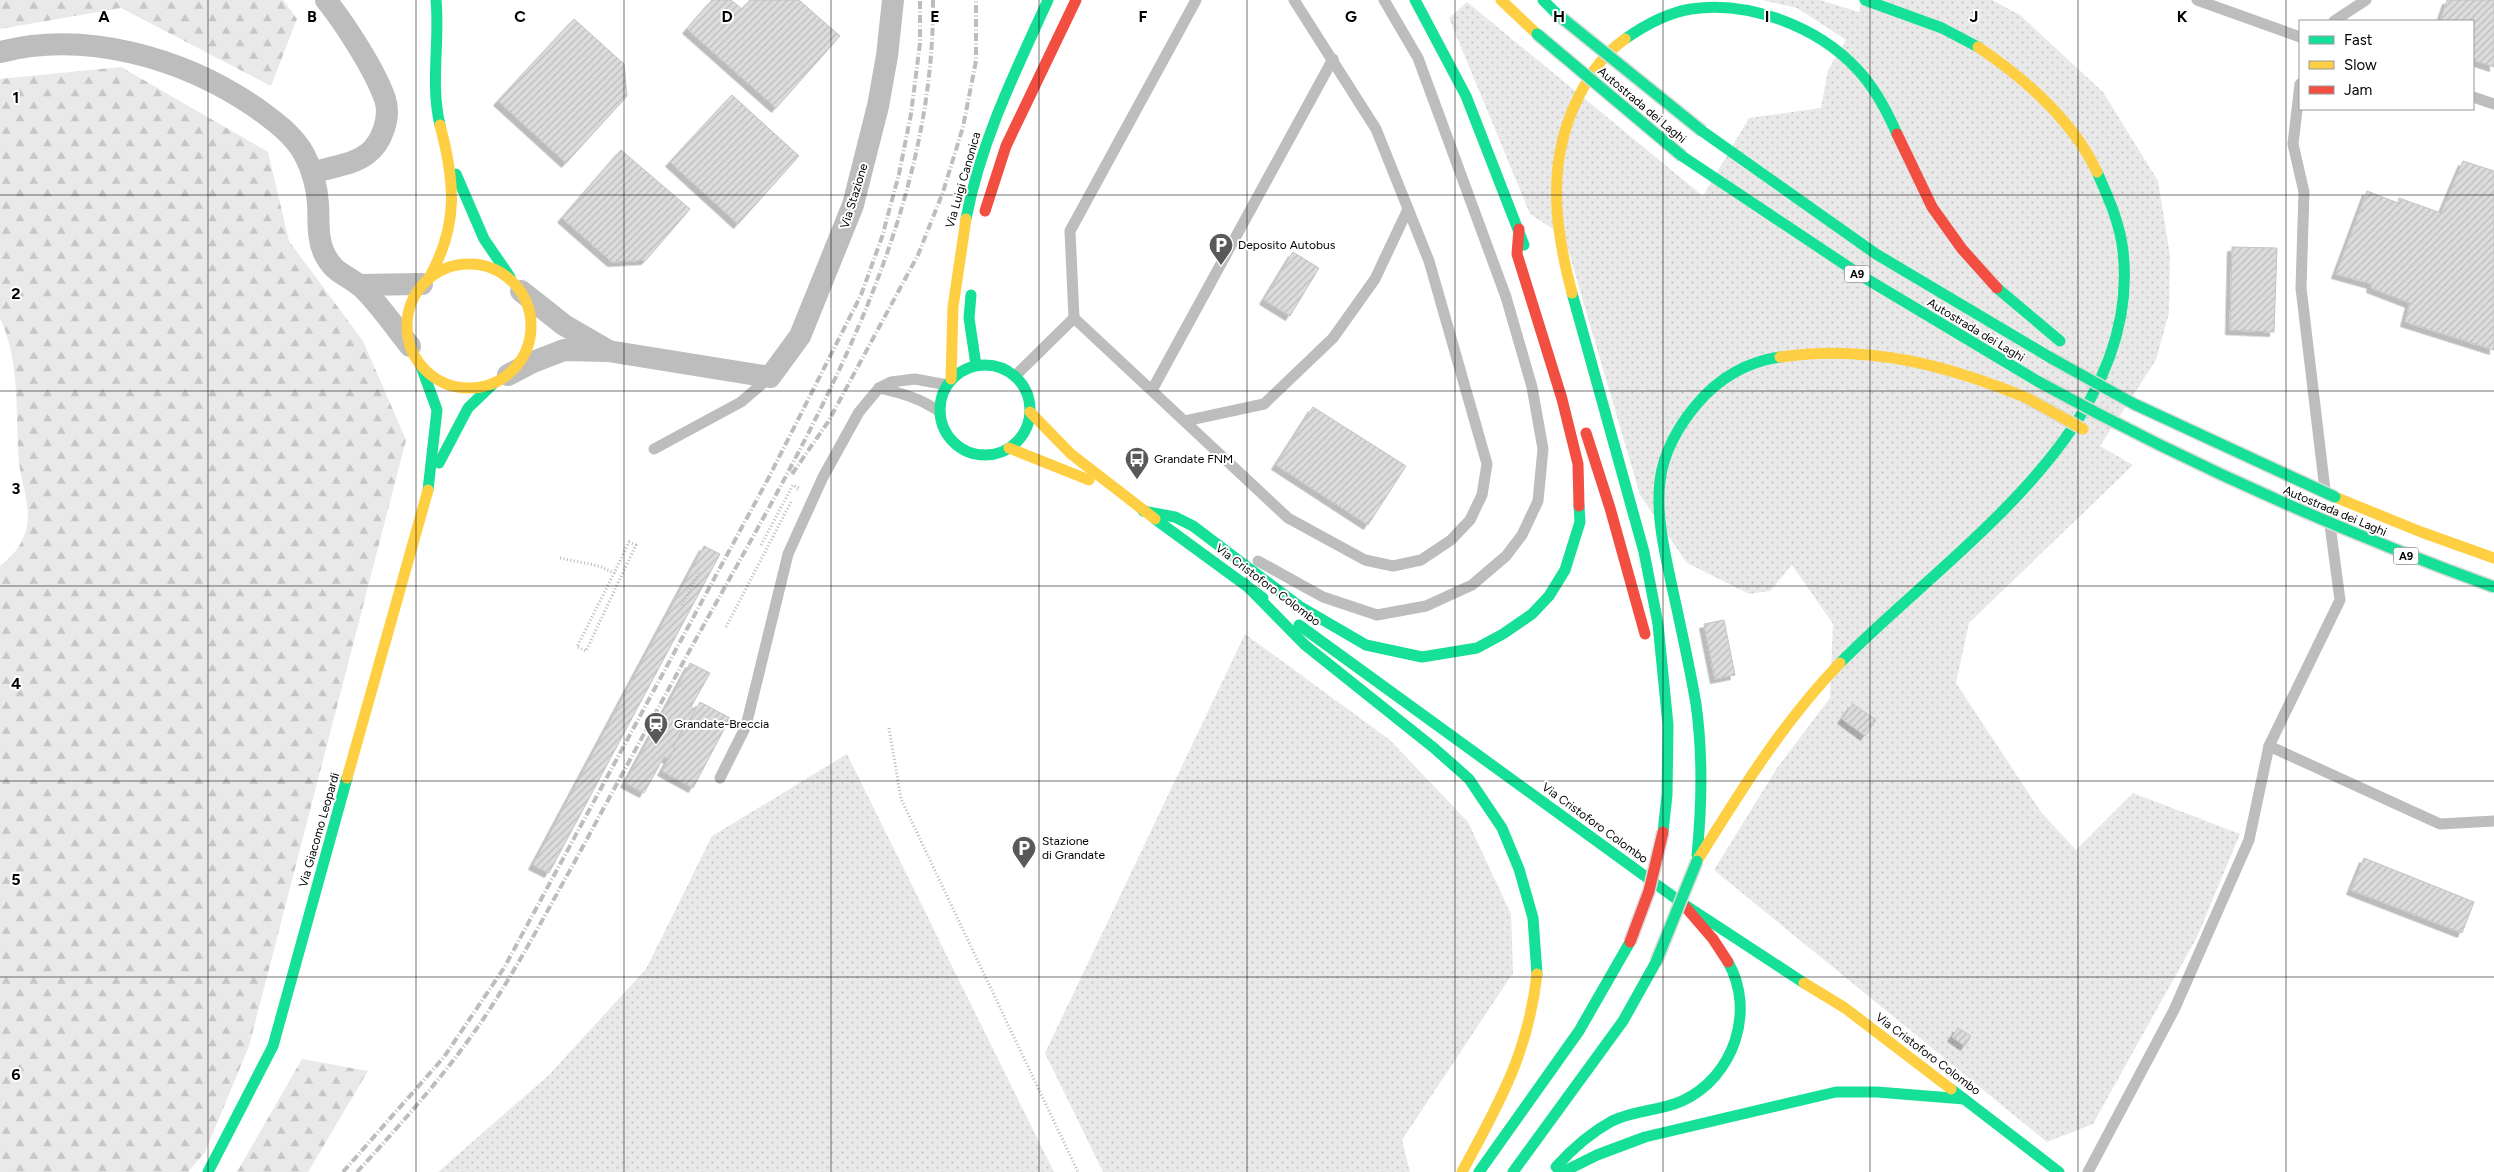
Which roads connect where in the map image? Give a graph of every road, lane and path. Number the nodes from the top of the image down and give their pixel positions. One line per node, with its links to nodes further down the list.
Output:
1 (326, 0): 24 (street)
2 (442, 0): 15 (main road, Via Giacomo Leopardi)
3 (893, 0): 41 (street, Via Stazione)
4 (1048, 0): 43 (main road, Via Luigi Canonica)
5 (1076, 0): 26 (main road)
6 (1196, 0): 32 (lane)
7 (1294, 0): 19 (lane)
8 (1384, 0): 61 (lane)
9 (1415, 0): 27 (main road)
10 (1501, 0): 60 (main road, Autostrada dei Laghi / A9, bridge)
11 (1543, 0): 58 (main road, Autostrada dei Laghi / A9, bridge)
12 (1865, 0): 76 (main road)
13 (2197, 0): 17 (lane)
14 (2366, 0): 16 (lane)
15 (437, 6): 23 (main road, Via Giacomo Leopardi)
16 (2336, 20)
17 (2299, 37)
18 (0, 52): 24 (street)
19 (1333, 59): 25 (lane); 45 (lane)
20 (2299, 93): 58 (lane)
21 (2474, 97): 22 (lane)
22 (2494, 104)
23 (446, 147): 29 (main road, Via Giacomo Leopardi); 30 (main road, Via Giacomo Leopardi)
24 (313, 173): 31 (street)
25 (1408, 209): 50 (lane); 50 (lane)
26 (981, 222)
27 (1519, 229): 46 (main road); 61 (main road)
28 (973, 279): 37 (main road)
29 (426, 282): 30 (main road); 31 (street); 34 (main road, Via Giacomo Leopardi)
30 (516, 284): 35 (street); 42 (main road, Via Giacomo Leopardi)
31 (360, 285): 34 (street)
32 (1074, 318): 39 (lane); 45 (lane)
33 (2064, 344): 71 (main road)
34 (410, 346): 38 (main road, Via Giacomo Leopardi)
35 (608, 351): 41 (street); 42 (street)
36 (2092, 362): 40 (main road)
37 (976, 365): 39 (main road); 43 (main road)
38 (421, 366): 42 (main road, Via Giacomo Leopardi); 55 (main road, Via Giacomo Leopardi)
39 (1015, 376): 48 (main road)
40 (2117, 376)
41 (770, 377): 54 (lane, Via Stazione)
42 (501, 379): 55 (main road, Via Giacomo Leopardi)
43 (949, 382): 44 (lane); 47 (main road, Via Luigi Canonica)
44 (879, 388): 47 (lane); 74 (lane)
45 (1152, 390): 50 (lane)
46 (1574, 396)
47 (940, 412): 53 (main road)
48 (1030, 412): 53 (main road); 57 (main road, Via Cristoforo Colombo)
49 (2184, 414): 58 (main road, bridge)
50 (1185, 421)
51 (1583, 424): 71 (main road)
52 (2090, 432): 76 (main road, bridge)
53 (1009, 448): 57 (main road, Via Cristoforo Colombo)
54 (654, 449)
55 (429, 485): 79 (main road, Via Giacomo Leopardi)
56 (2222, 488): 60 (main road)
57 (1118, 493): 59 (main road, Via Cristoforo Colombo)
58 (2330, 503): 64 (main road, Autostrada dei Laghi / A9); 73 (lane)
59 (1143, 511): 61 (main road); 67 (main road, Via Cristoforo Colombo)
60 (2320, 521): 68 (main road, Autostrada dei Laghi / A9, bridge)
61 (1193, 526)
62 (761, 545): 70 (path)
63 (560, 558): 66 (path)
64 (2494, 558)
65 (700, 571): 69 (path)
66 (614, 573): 66 (path)
67 (1244, 583): 77 (main road, Via Cristoforo Colombo); 81 (main road)
68 (2494, 587)
69 (682, 605)
70 (726, 626)
71 (1669, 725): 82 (main road, bridge)
72 (889, 728): 80 (path)
73 (2269, 746): 75 (lane); 87 (lane)
74 (720, 778)
75 (2494, 821)
76 (1697, 862): 83 (main road, bridge)
77 (1682, 903): 78 (main road, Via Cristoforo Colombo); 84 (main road)
78 (1964, 1099): 85 (main road); 86 (main road, Via Cristoforo Colombo)
79 (208, 1172)
80 (1078, 1172)
81 (1462, 1172)
82 (1479, 1172)
83 (1513, 1172)
84 (1551, 1172)
85 (1563, 1172)
86 (2059, 1172)
87 (2088, 1172)

